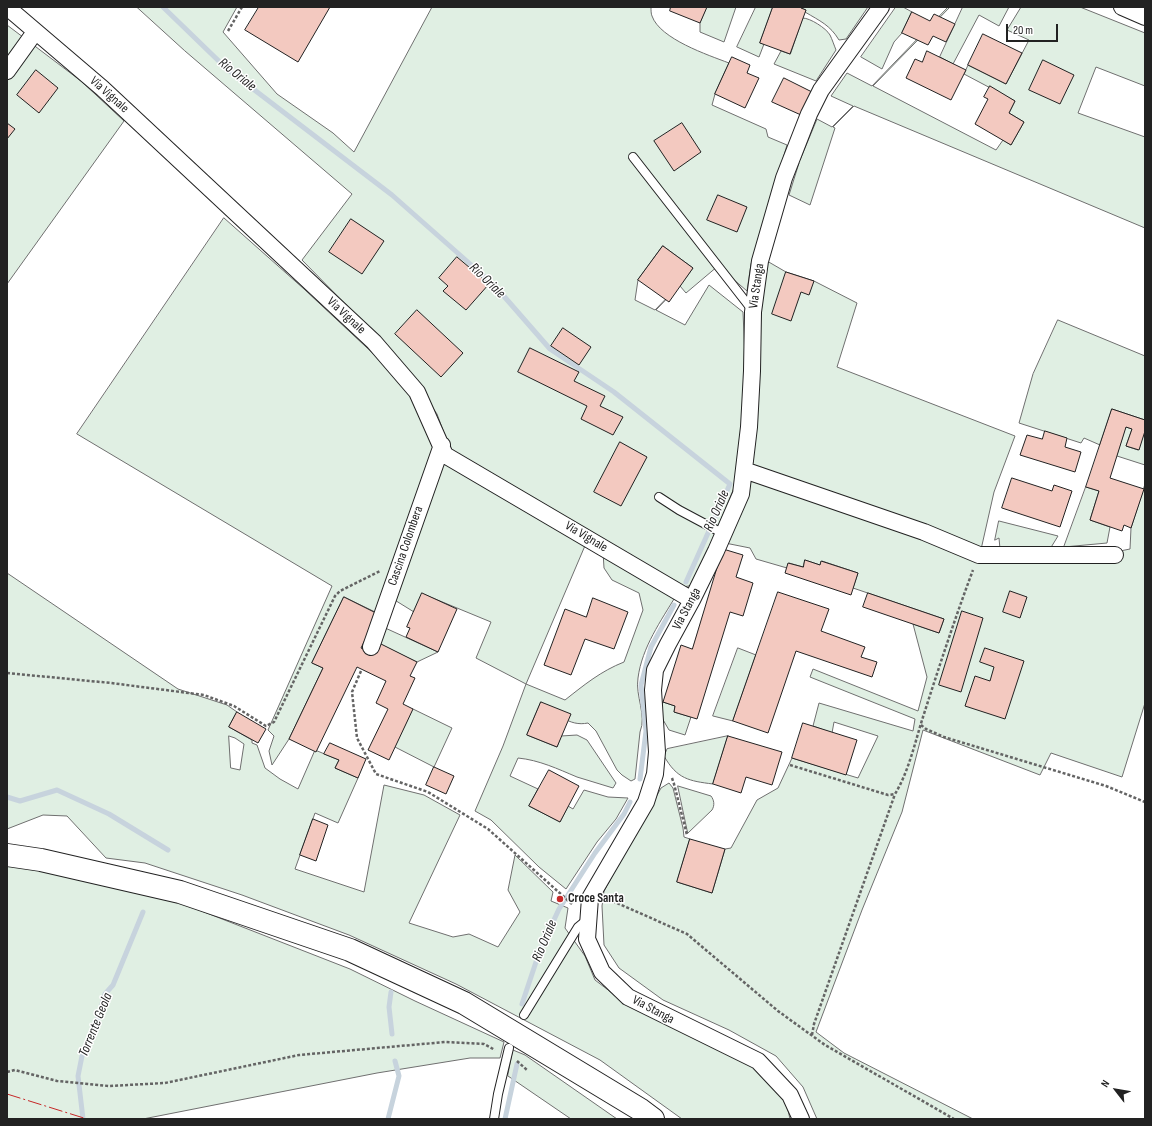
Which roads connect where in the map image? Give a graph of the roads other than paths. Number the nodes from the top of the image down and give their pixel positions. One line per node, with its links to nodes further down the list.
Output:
1 (7, 7): 5 (street, Via Vignale)
2 (881, 7): 8 (street, Via Stanga)
3 (1122, 7): 4 (street)
4 (1145, 16)
5 (35, 32): 6 (street); 9 (street, Via Vignale)
6 (7, 71)
7 (633, 157): 8 (lane)
8 (753, 312): 10 (street, Via Stanga)
9 (442, 445): 14 (street, Via Vignale); 15 (street, Cascina Colombera)
10 (744, 470): 12 (street, Via Stanga); 13 (street)
11 (659, 497): 12 (lane)
12 (716, 529): 14 (street, Via Stanga)
13 (1115, 555)
14 (692, 600): 17 (street, Via Stanga)
15 (371, 647)
16 (7, 855): 21 (highway)
17 (589, 918): 18 (lane); 22 (street, Via Stanga)
18 (524, 1015)
19 (508, 1052): 20 (lane)
20 (494, 1119)
21 (653, 1119)
22 (801, 1119)

